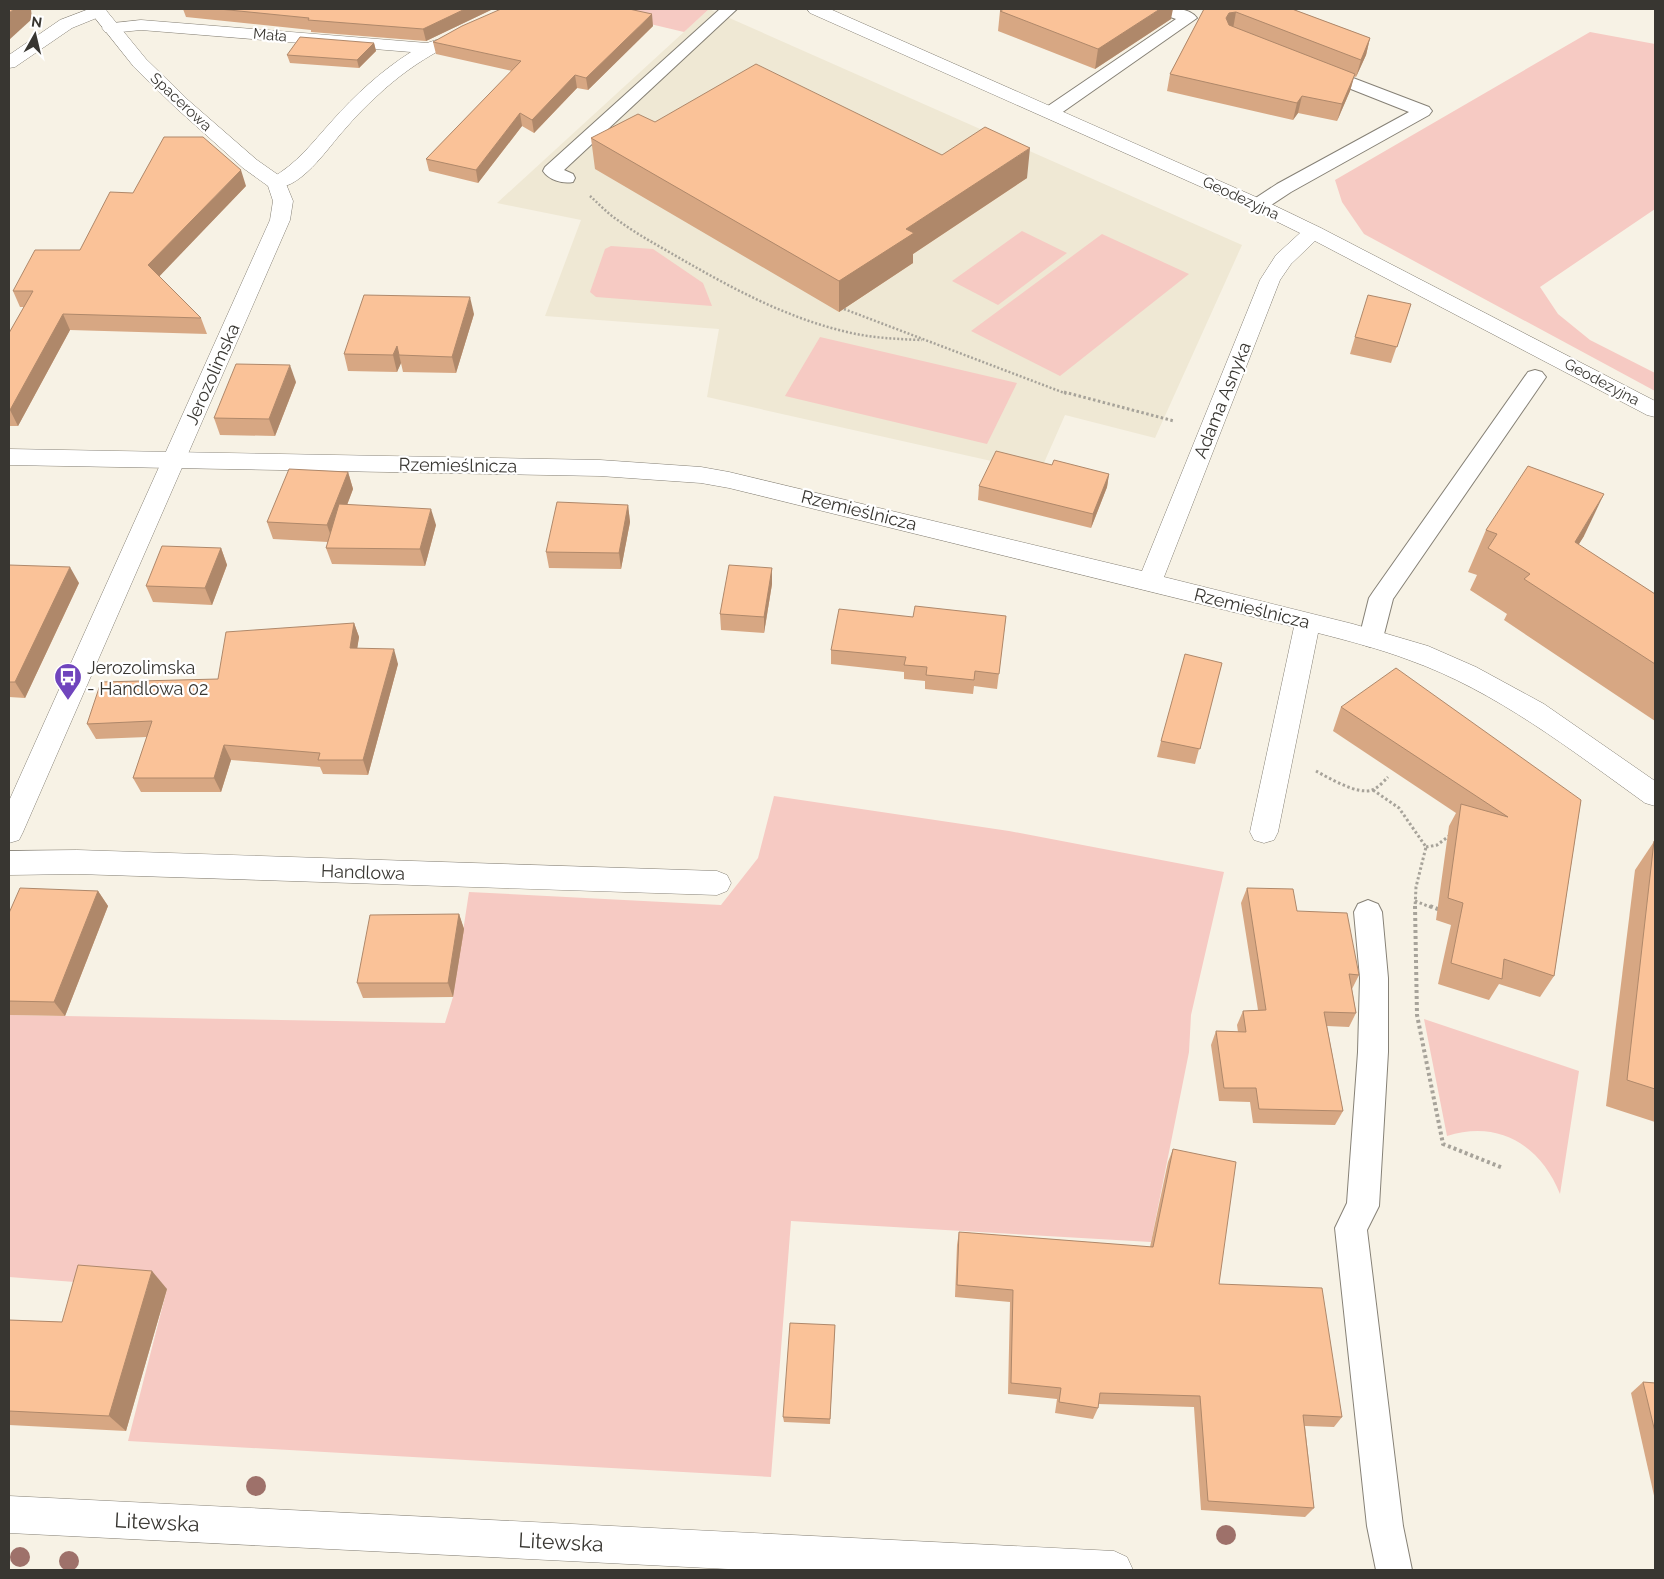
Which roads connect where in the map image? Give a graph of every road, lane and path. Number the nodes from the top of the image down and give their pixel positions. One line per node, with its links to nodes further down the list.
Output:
1 (729, 9): 11 (lane)
2 (816, 9): 10 (street, Geodezyjna)
3 (1162, 9): 10 (lane)
4 (97, 10): 5 (street, Spacerowa); 8 (street)
5 (111, 28): 7 (street, Mała); 12 (street, Spacerowa)
6 (447, 40): 7 (street)
7 (429, 48): 12 (street)
8 (9, 63)
9 (1304, 64): 13 (lane)
10 (1051, 112): 13 (street, Geodezyjna)
11 (566, 178): 16 (path)
12 (277, 183): 21 (street, Jerozolimska)
13 (1258, 205): 14 (street, Geodezyjna)
14 (1314, 232): 18 (street, Geodezyjna); 22 (street, Adama Asnyka)
15 (844, 309): 16 (path)
16 (922, 340): 19 (path)
17 (1535, 377): 24 (lane)
18 (1655, 410)
19 (1183, 424)
20 (9, 457): 21 (street, Rzemieślnicza)
21 (174, 459): 22 (street, Rzemieślnicza); 29 (street, Jerozolimska)
22 (1150, 582): 23 (street, Rzemieślnicza)
23 (1308, 622): 24 (street, Rzemieślnicza); 25 (street)
24 (1371, 638): 28 (street, Rzemieślnicza)
25 (1283, 743): 27 (path); 30 (street)
26 (1388, 777): 27 (path)
27 (1373, 790): 32 (path)
28 (1655, 795)
29 (9, 832)
30 (1264, 832)
31 (1452, 834): 32 (path)
32 (1426, 847): 35 (path)
33 (9, 863): 34 (street, Handlowa)
34 (717, 883)
35 (1415, 901): 37 (path); 38 (path)
36 (1368, 912): 41 (lane)
37 (1449, 913)
38 (1503, 1168)
39 (9, 1514): 40 (street, Litewska)
40 (1114, 1570)
41 (1394, 1570)

